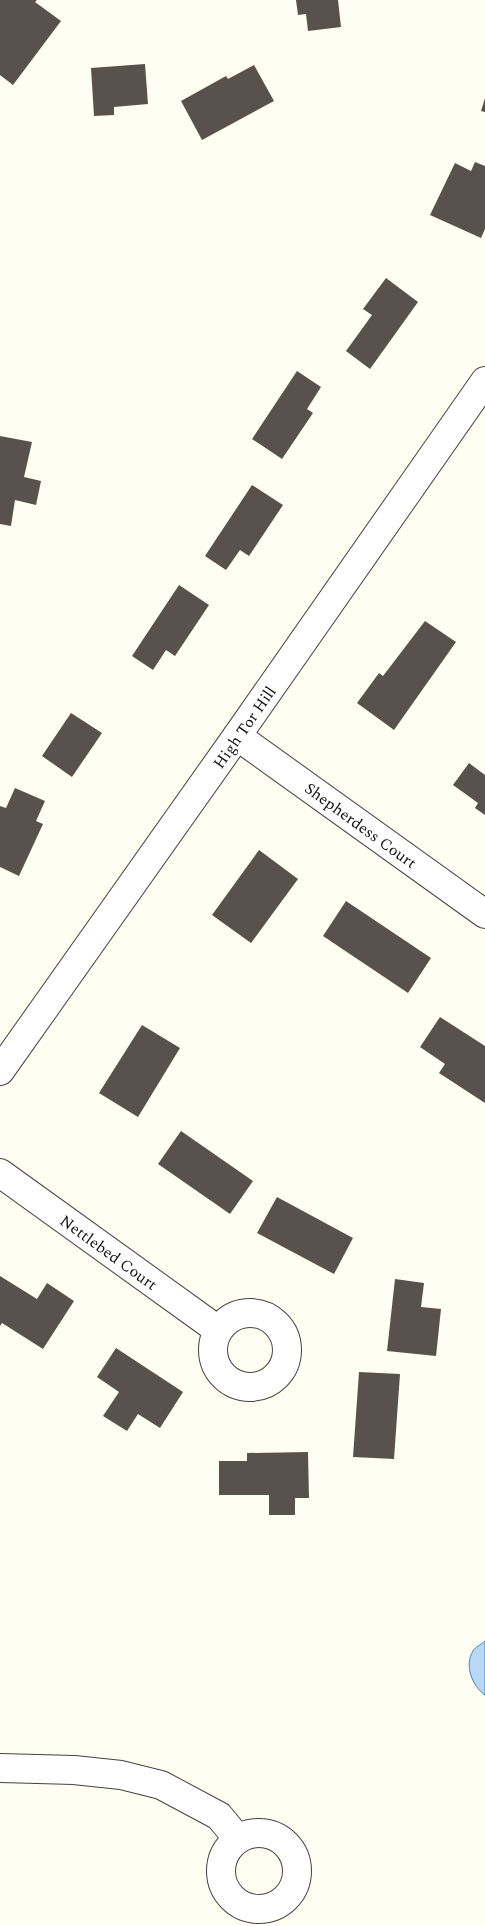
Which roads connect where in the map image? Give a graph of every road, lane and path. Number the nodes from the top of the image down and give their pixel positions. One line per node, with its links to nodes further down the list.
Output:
1 (485, 381): 2 (street, High Tor Hill)
2 (237, 736): 3 (street, Shepherdess Court); 4 (street, High Tor Hill)
3 (485, 914)
4 (0, 1071)
5 (0, 1173): 6 (street, Nettlebed Court)
6 (218, 1330)
7 (0, 1768): 8 (street)
8 (238, 1839)

